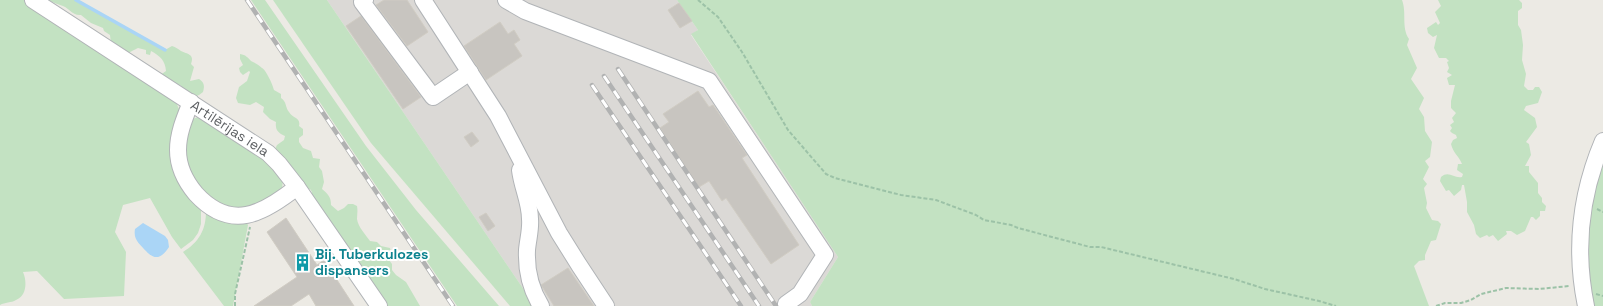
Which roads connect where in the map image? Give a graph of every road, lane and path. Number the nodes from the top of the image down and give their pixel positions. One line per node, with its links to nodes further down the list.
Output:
1 (33, 0): 7 (street, Artilērijas iela)
2 (365, 0): 6 (street)
3 (423, 0): 6 (street)
4 (506, 0): 13 (street)
5 (698, 0): 18 (path)
6 (470, 72): 9 (street)
7 (191, 102): 10 (street, Artilērijas iela); 10 (street)
8 (1603, 141): 12 (street)
9 (518, 155): 16 (street); 17 (street)
10 (298, 186): 15 (street, Artilērijas iela)
11 (251, 226): 14 (path)
12 (1582, 284): 19 (path); 20 (street)
13 (786, 304)
14 (235, 306)
15 (379, 306)
16 (541, 306)
17 (606, 306)
18 (1336, 306)
19 (1436, 306)
20 (1586, 306)

